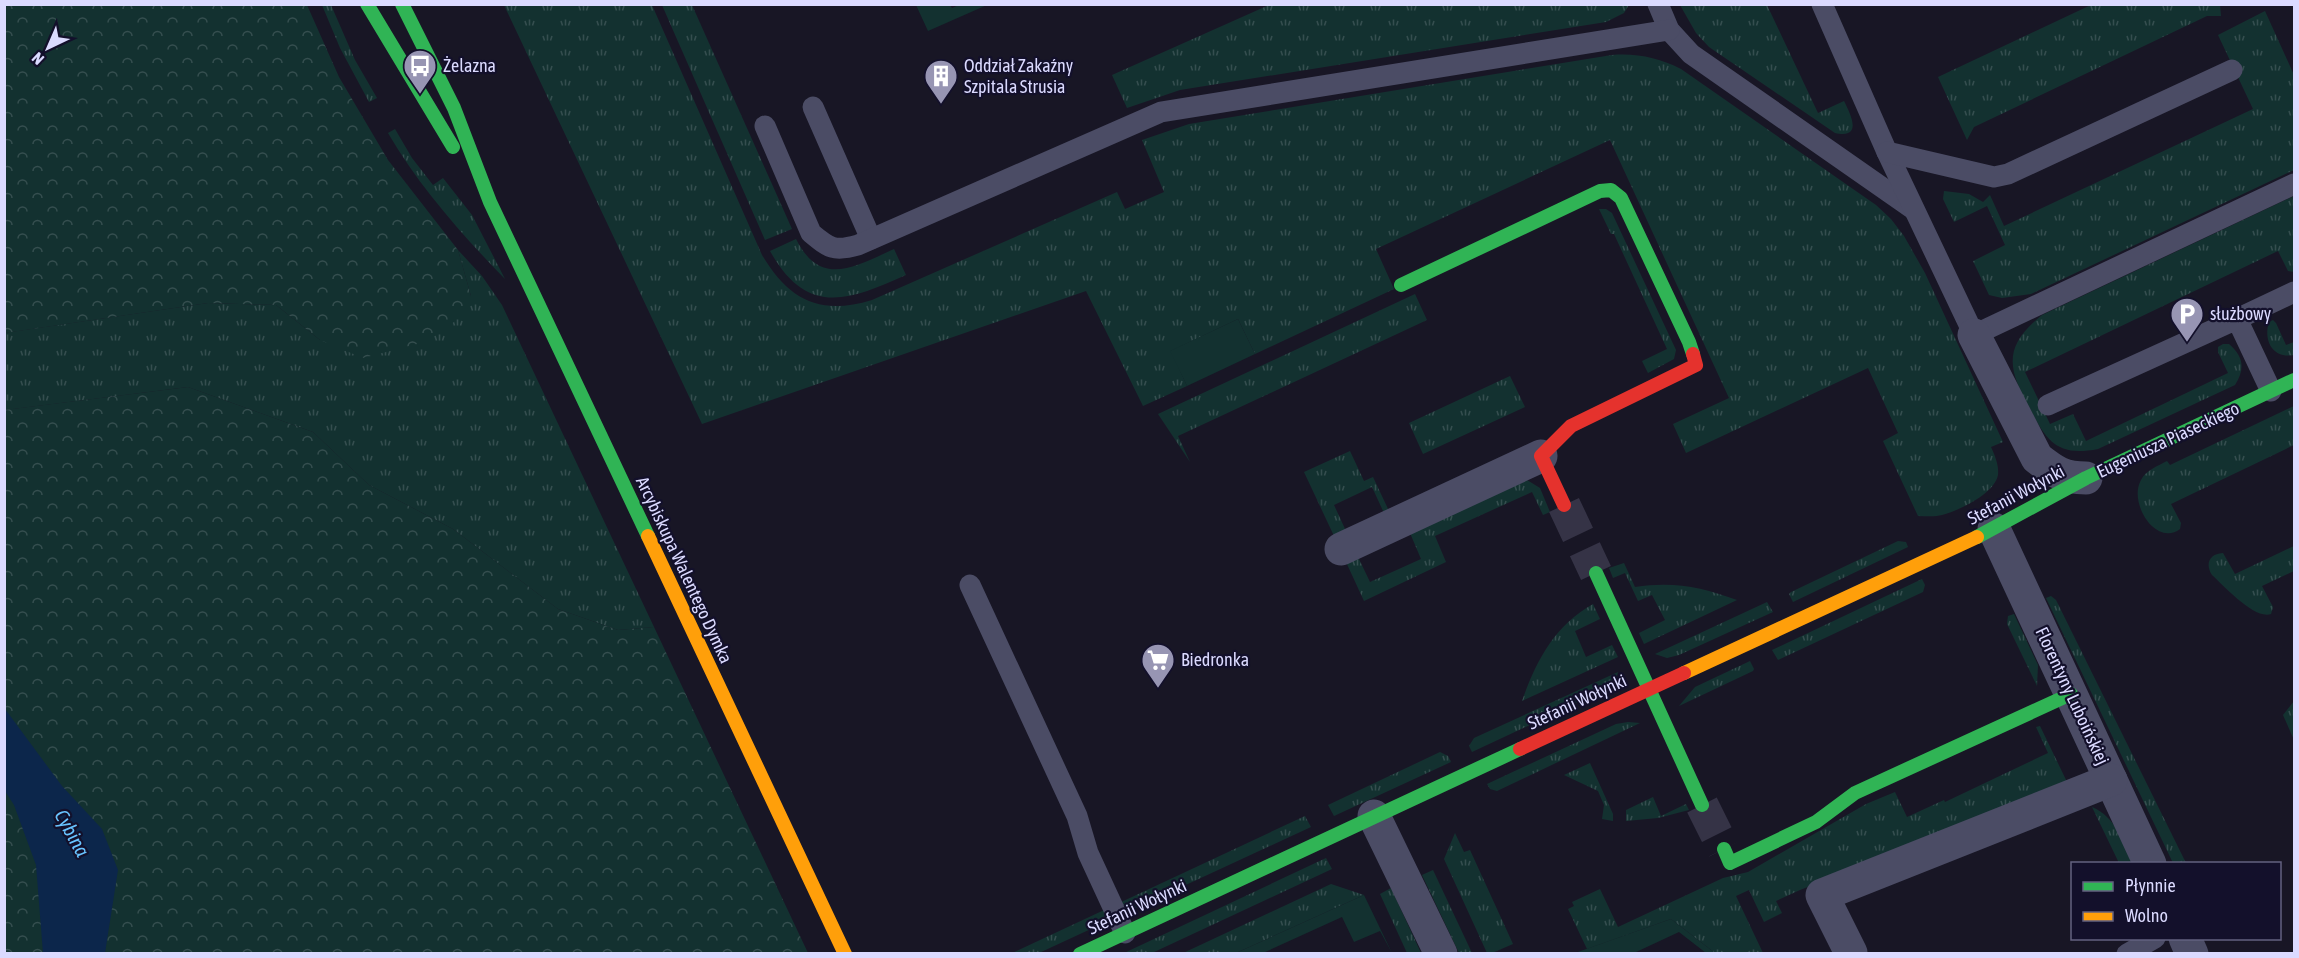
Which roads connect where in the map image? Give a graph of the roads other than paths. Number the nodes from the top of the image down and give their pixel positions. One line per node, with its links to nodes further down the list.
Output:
1 (367, 4): 11 (street, Arcybiskupa Walentego Dymka)
2 (402, 4): 11 (street, Arcybiskupa Walentego Dymka)
3 (1658, 4): 5 (lane)
4 (1821, 4): 9 (lane)
5 (1669, 30): 12 (lane); 13 (lane)
6 (2232, 70): 9 (lane)
7 (813, 107): 13 (lane)
8 (765, 126): 13 (lane)
9 (1887, 152): 12 (lane)
10 (2295, 184): 17 (lane)
11 (490, 202): 39 (street, Arcybiskupa Walentego Dymka)
12 (1913, 209): 17 (lane)
13 (871, 239)
14 (1401, 285): 21 (street)
15 (2295, 291): 16 (lane)
16 (2237, 319): 19 (lane); 20 (lane)
17 (1974, 335): 22 (street, Eugeniusza Piaseckiego)
18 (2295, 380): 19 (street, Eugeniusza Piaseckiego)
19 (2271, 391): 22 (street, Eugeniusza Piaseckiego)
20 (2048, 405)
21 (1541, 456): 23 (street); 25 (street)
22 (2086, 478): 24 (street, Stefanii Wołynki)
23 (1564, 506)
24 (1994, 529): 28 (street, Stefanii Wołynki); 29 (street, Florentyny Luboińskiej)
25 (1341, 549)
26 (1596, 573): 28 (street)
27 (970, 585): 35 (lane)
28 (1648, 689): 31 (street); 32 (street, Stefanii Wołynki)
29 (2071, 694): 30 (street, Florentyny Luboińskiej); 33 (street)
30 (2111, 780): 34 (street, Florentyny Luboińskiej); 38 (street)
31 (1702, 805)
32 (1374, 816): 35 (street, Stefanii Wołynki); 41 (street)
33 (1724, 849)
34 (2149, 862)
35 (1125, 933): 40 (street, Stefanii Wołynki)
36 (2153, 940): 42 (lane)
37 (2185, 940): 43 (street)
38 (1851, 953)
39 (845, 954)
40 (1080, 954)
41 (1441, 954)
42 (2127, 954)
43 (2192, 954)

